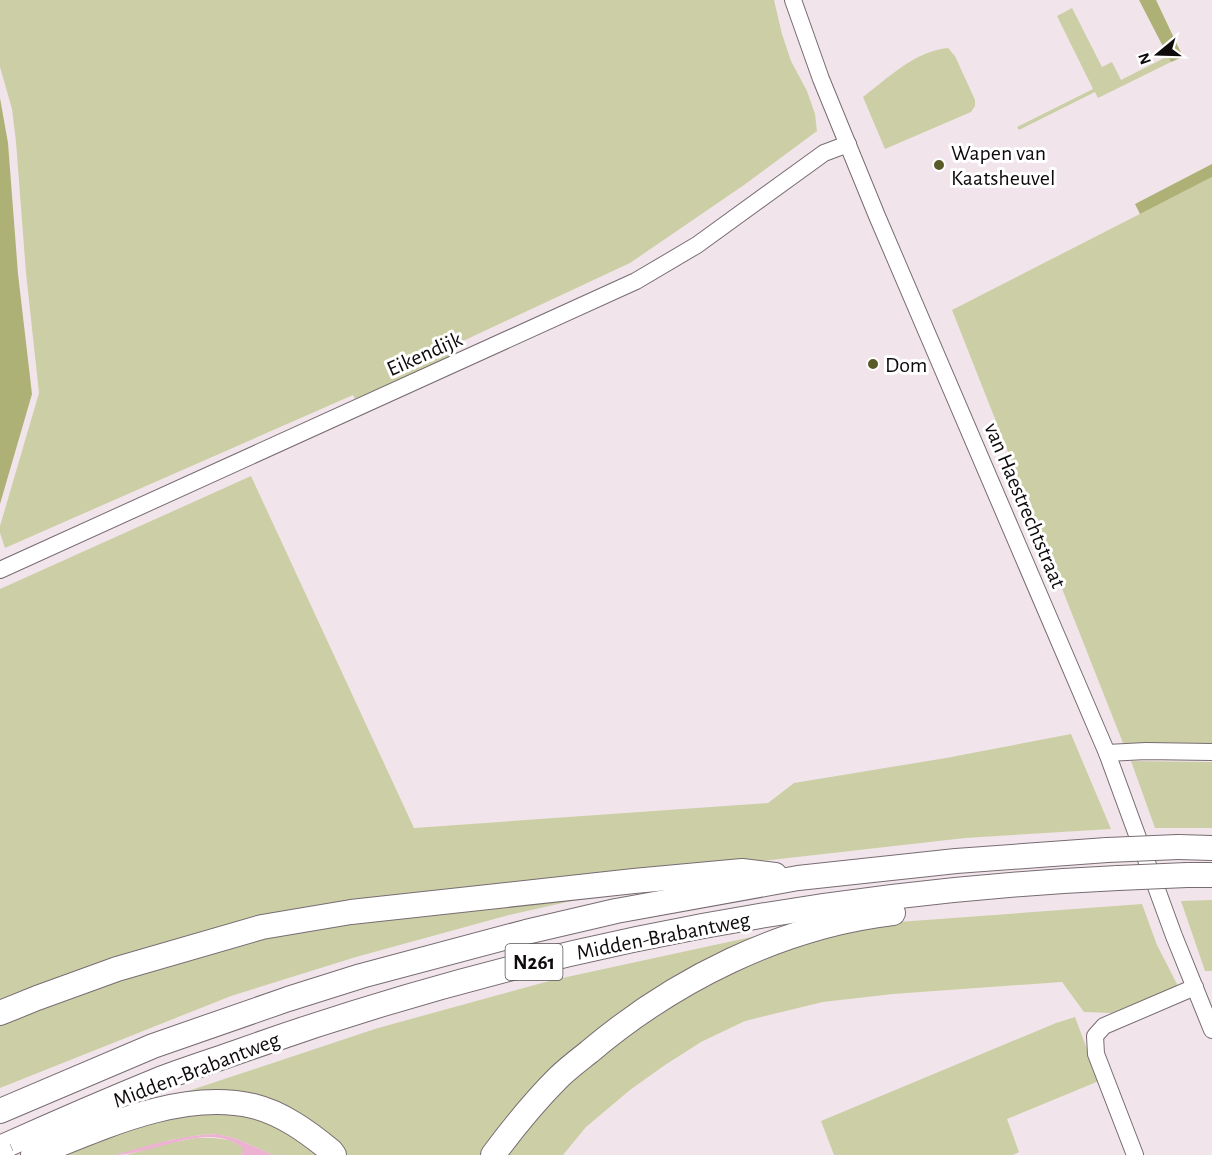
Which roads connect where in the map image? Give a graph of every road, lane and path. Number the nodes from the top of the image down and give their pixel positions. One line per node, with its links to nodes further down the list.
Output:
1 (793, 0): 2 (street, van Haestrechtstraat)
2 (848, 144): 3 (street, Eikendijk); 5 (street, van Haestrechtstraat)
3 (0, 570)
4 (1212, 752): 5 (street)
5 (1107, 753): 10 (street, van Haestrechtstraat)
6 (1212, 848): 8 (highway, Midden-Brabantweg / N261, bridge)
7 (1212, 875): 9 (highway, Midden-Brabantweg / N261, bridge)
8 (798, 878): 11 (highway, N261); 13 (highway, Midden-Brabantweg / N261)
9 (1069, 880): 14 (highway, Midden-Brabantweg / N261); 18 (highway, N261)
10 (1195, 987): 12 (street, van Haestrechtstraat); 19 (street)
11 (0, 1013)
12 (1212, 1030)
13 (0, 1110)
14 (0, 1148): 15 (main road, bridge)
15 (3, 1155)
16 (33, 1155): 17 (highway)
17 (334, 1155)
18 (493, 1155)
19 (1135, 1155)

